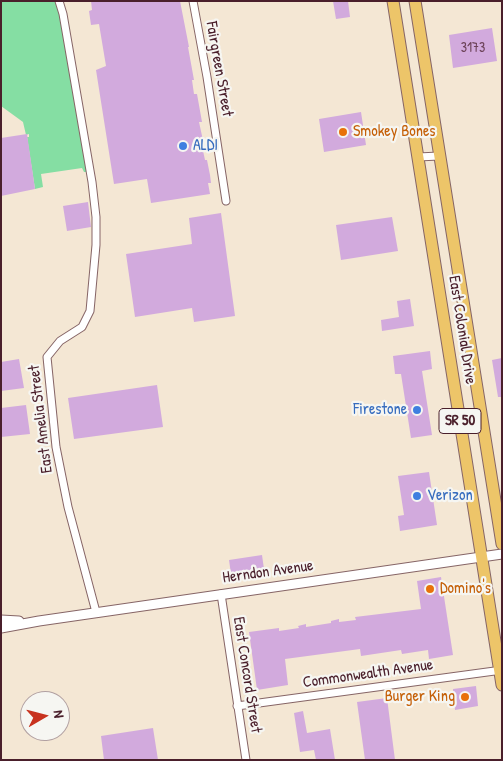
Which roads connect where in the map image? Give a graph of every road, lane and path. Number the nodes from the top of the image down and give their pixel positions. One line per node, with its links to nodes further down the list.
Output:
1 (59, 1): 12 (street, East Amelia Street)
2 (193, 1): 7 (street, Fairgreen Street)
3 (393, 1): 6 (highway, East Colonial Drive / SR 50)
4 (415, 1): 5 (highway, East Colonial Drive / SR 50)
5 (439, 156): 6 (street); 8 (highway, East Colonial Drive / SR 50)
6 (418, 157): 10 (highway, East Colonial Drive / SR 50)
7 (226, 201)
8 (502, 544)
9 (502, 554): 10 (street, Herndon Avenue)
10 (481, 557): 11 (street, Herndon Avenue); 16 (highway, East Colonial Drive / SR 50)
11 (221, 594): 12 (street, Herndon Avenue); 18 (street, East Concord Street)
12 (96, 612): 14 (street, Herndon Avenue)
13 (1, 620): 14 (street, Herndon Avenue)
14 (39, 621): 15 (street, Herndon Avenue)
15 (1, 628)
16 (501, 670): 17 (highway, East Colonial Drive / SR 50); 18 (street, Commonwealth Avenue)
17 (502, 685)
18 (238, 706): 19 (street, East Concord Street)
19 (246, 760)

